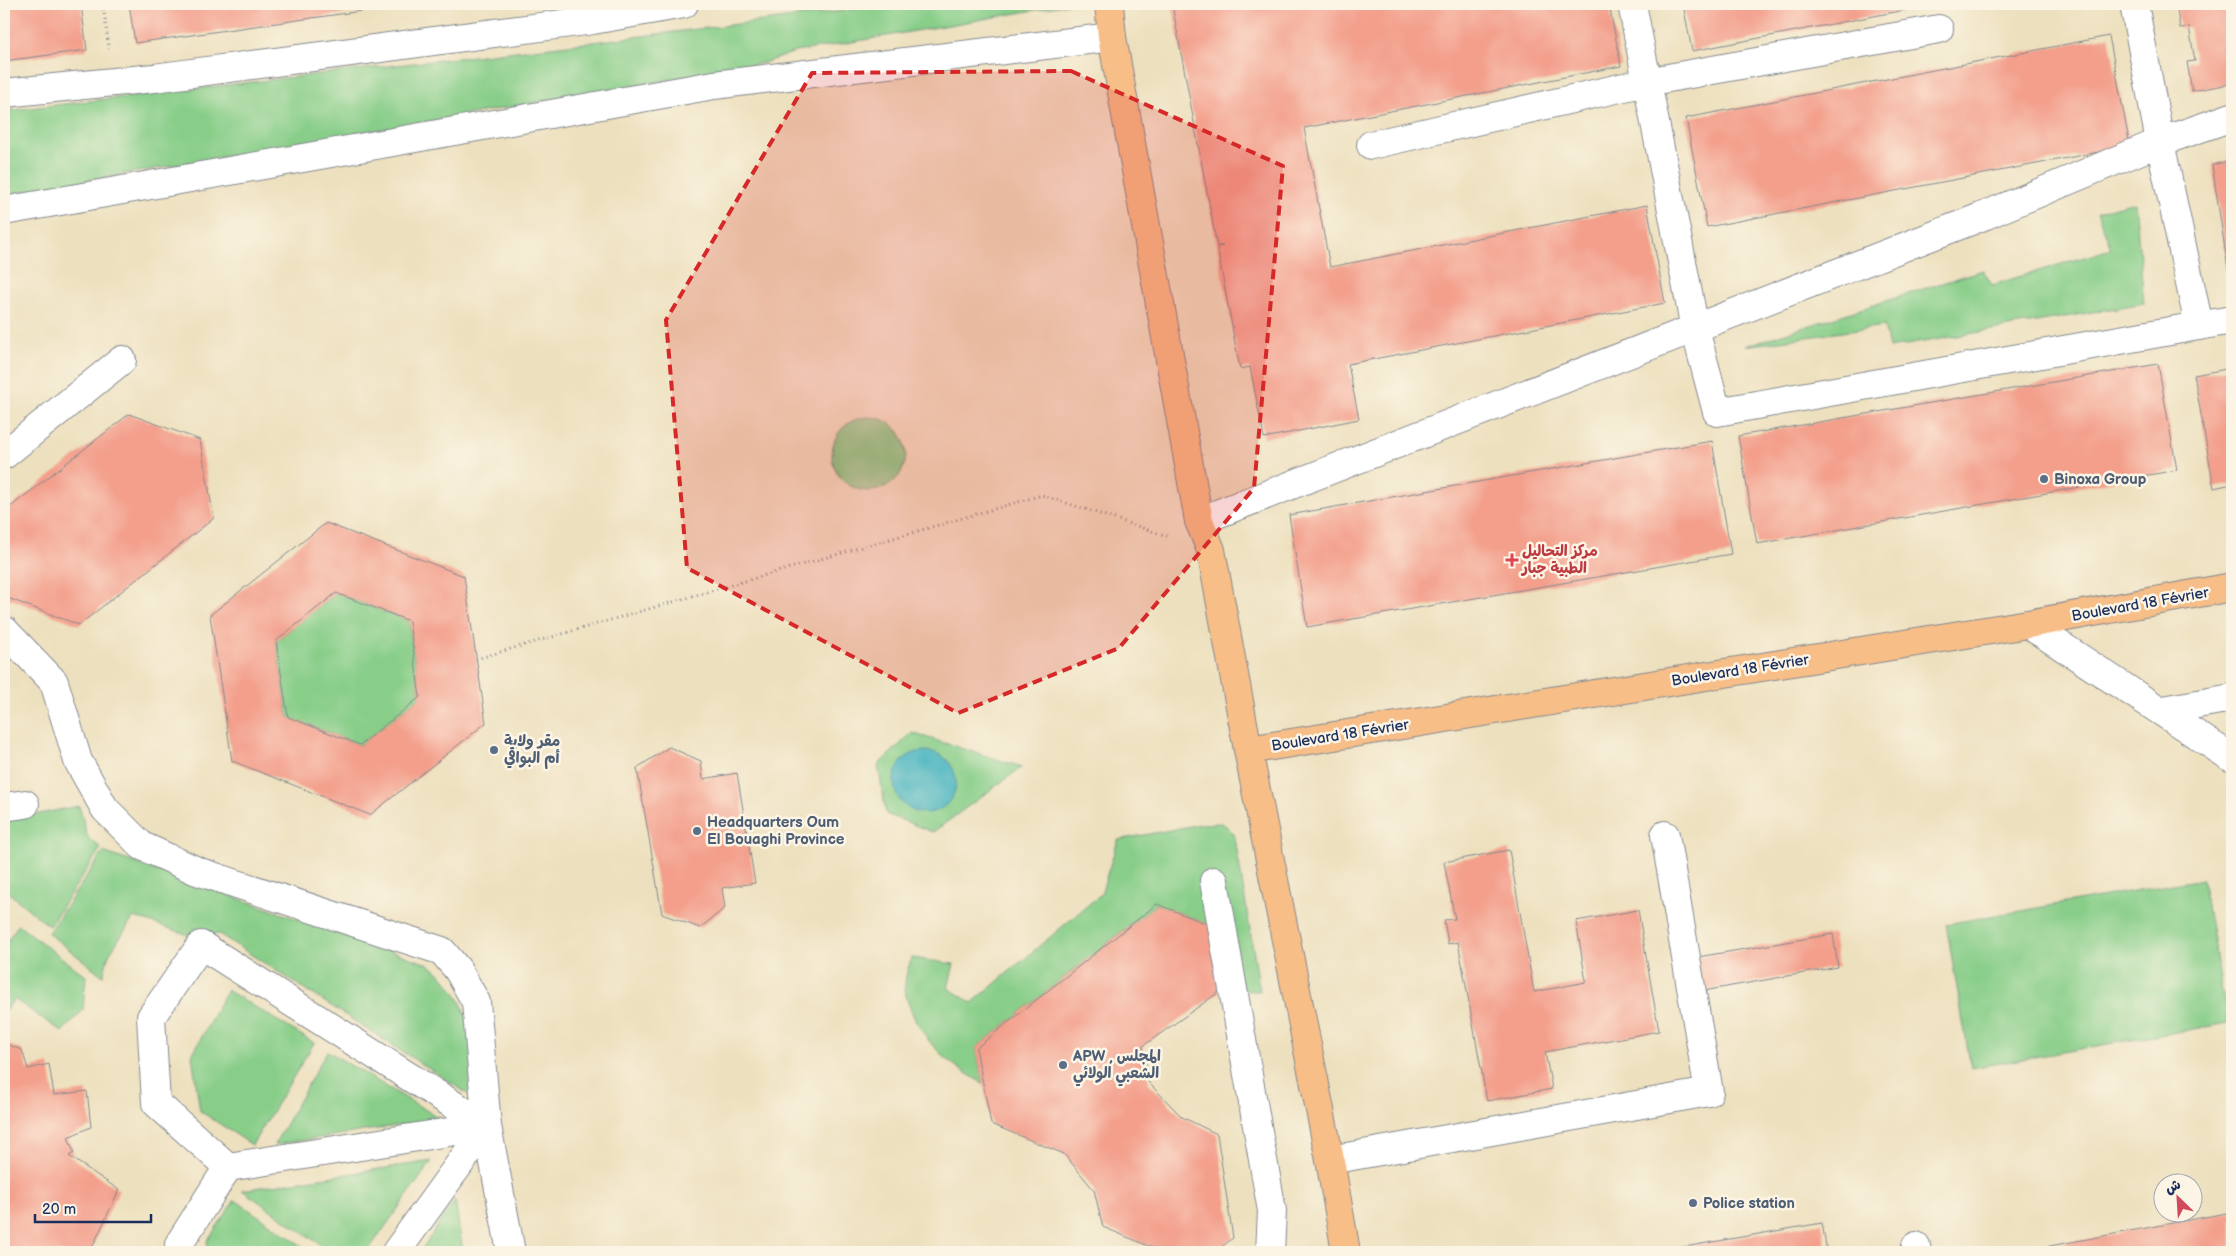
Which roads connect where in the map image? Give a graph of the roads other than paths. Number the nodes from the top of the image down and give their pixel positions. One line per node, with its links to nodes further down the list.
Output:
1 (684, 4): 8 (street)
2 (1109, 4): 6 (main road)
3 (1632, 4): 7 (street)
4 (2134, 4): 10 (street)
5 (1939, 29): 7 (street)
6 (1112, 37): 12 (street); 18 (main road)
7 (1646, 82): 11 (street); 15 (street)
8 (4, 93)
9 (2232, 117): 10 (street)
10 (2160, 142): 14 (street); 15 (street)
11 (1371, 145)
12 (4, 211)
13 (2232, 320): 14 (street)
14 (2199, 326): 15 (street)
15 (1695, 328): 18 (street)
16 (122, 360): 17 (street)
17 (4, 455)
18 (1199, 521): 24 (main road)
19 (2232, 587): 20 (main road, Boulevard 18 Février)
20 (2028, 624): 23 (street); 24 (main road, Boulevard 18 Février)
21 (4, 630): 28 (street)
22 (2232, 698): 23 (street)
23 (2163, 710): 25 (street)
24 (1248, 750): 29 (main road)
25 (2232, 758)
26 (1665, 835): 29 (street)
27 (1214, 881): 34 (street)
28 (487, 1126): 30 (street); 30 (street); 32 (street); 33 (street)
29 (1330, 1160): 35 (main road)
30 (228, 1167): 31 (street)
31 (179, 1252)
32 (396, 1252)
33 (511, 1252)
34 (1270, 1252)
35 (1346, 1252)

